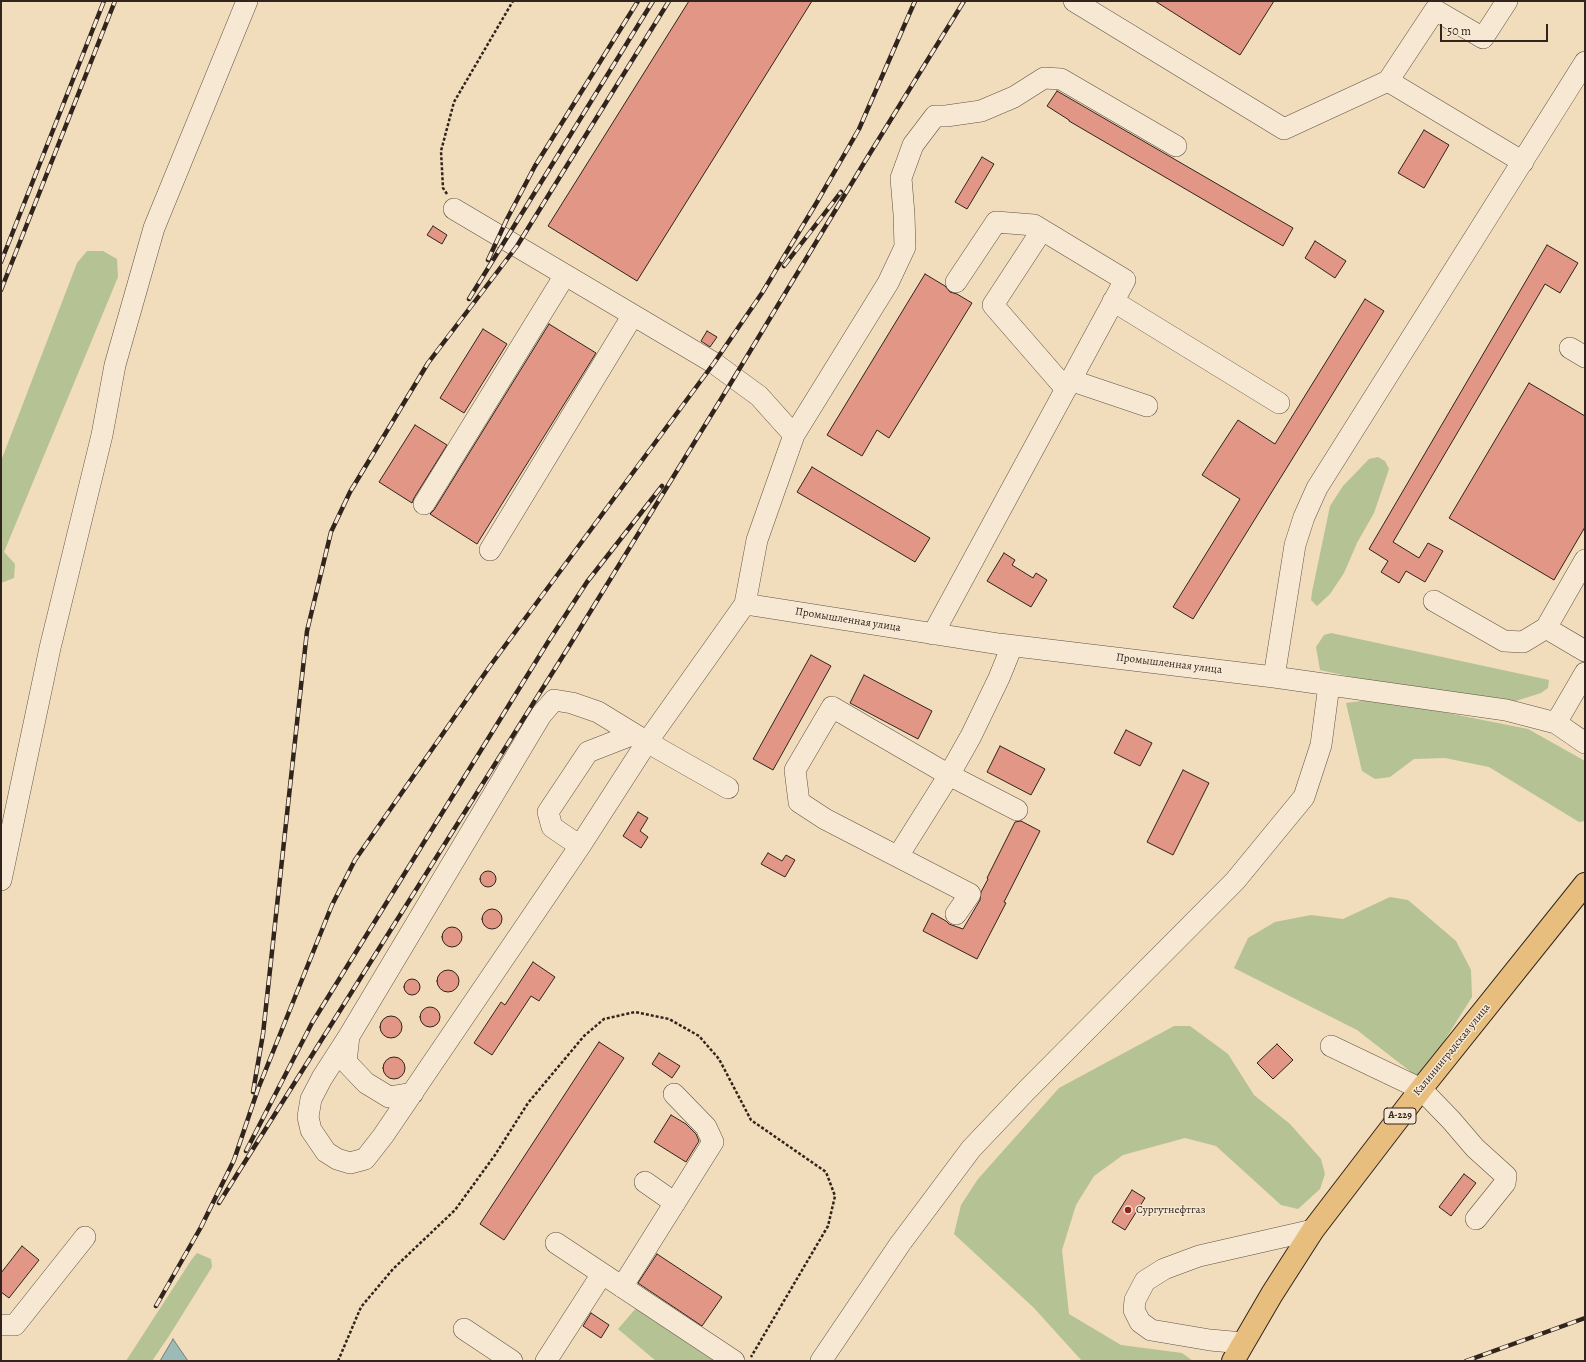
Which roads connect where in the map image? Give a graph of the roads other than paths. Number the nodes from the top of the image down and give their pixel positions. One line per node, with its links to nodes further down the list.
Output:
1 (247, 1): 38 (street)
2 (1074, 1): 5 (street)
3 (1507, 1): 5 (street)
4 (1585, 62): 7 (street)
5 (1388, 81): 7 (street)
6 (1176, 146): 17 (street)
7 (1523, 162): 28 (street)
8 (454, 209): 10 (street)
9 (1042, 230): 11 (street); 12 (street); 14 (street)
10 (566, 275): 13 (street); 18 (street)
11 (956, 282)
12 (1113, 301): 14 (street); 15 (street)
13 (633, 315): 17 (street); 19 (street)
14 (1068, 385): 16 (street); 24 (street)
15 (1279, 403)
16 (1148, 406)
17 (794, 435): 22 (street)
18 (424, 504)
19 (490, 550)
20 (1585, 560): 23 (street)
21 (1434, 601): 23 (street)
22 (745, 604): 24 (street, Промышленная улица); 31 (street)
23 (1546, 628): 26 (street)
24 (933, 634): 25 (street, Промышленная улица)
25 (1012, 646): 28 (street, Промышленная улица); 33 (street)
26 (1585, 651)
27 (1584, 676): 30 (street)
28 (1274, 677): 29 (street, Промышленная улица)
29 (1329, 685): 30 (street, Промышленная улица); 60 (street)
30 (1556, 723): 32 (street, Промышленная улица)
31 (641, 738): 34 (street); 36 (street); 36 (street); 41 (street)
32 (1585, 743)
33 (949, 775): 35 (street); 37 (street); 37 (street)
34 (728, 788)
35 (1017, 810)
36 (580, 846): 44 (street)
37 (898, 856): 40 (street)
38 (1, 880)
39 (1585, 884): 43 (highway, Калининградская улица / А-229)
40 (956, 914)
41 (349, 1036): 44 (street); 44 (street)
42 (1331, 1046): 43 (street)
43 (1421, 1089): 48 (street); 49 (highway, Калининградская улица / А-229)
44 (412, 1093)
45 (674, 1094): 47 (street)
46 (645, 1182): 47 (street)
47 (675, 1203): 53 (street)
48 (1476, 1219)
49 (1313, 1230): 56 (highway, Калининградская улица / А-229); 56 (street)
50 (85, 1237): 54 (street)
51 (556, 1243): 52 (street)
52 (602, 1274): 53 (street); 58 (street)
53 (622, 1287): 59 (street)
54 (1, 1325)
55 (464, 1329): 57 (street)
56 (1238, 1352)
57 (512, 1361)
58 (546, 1361)
59 (734, 1361)
60 (820, 1361)

